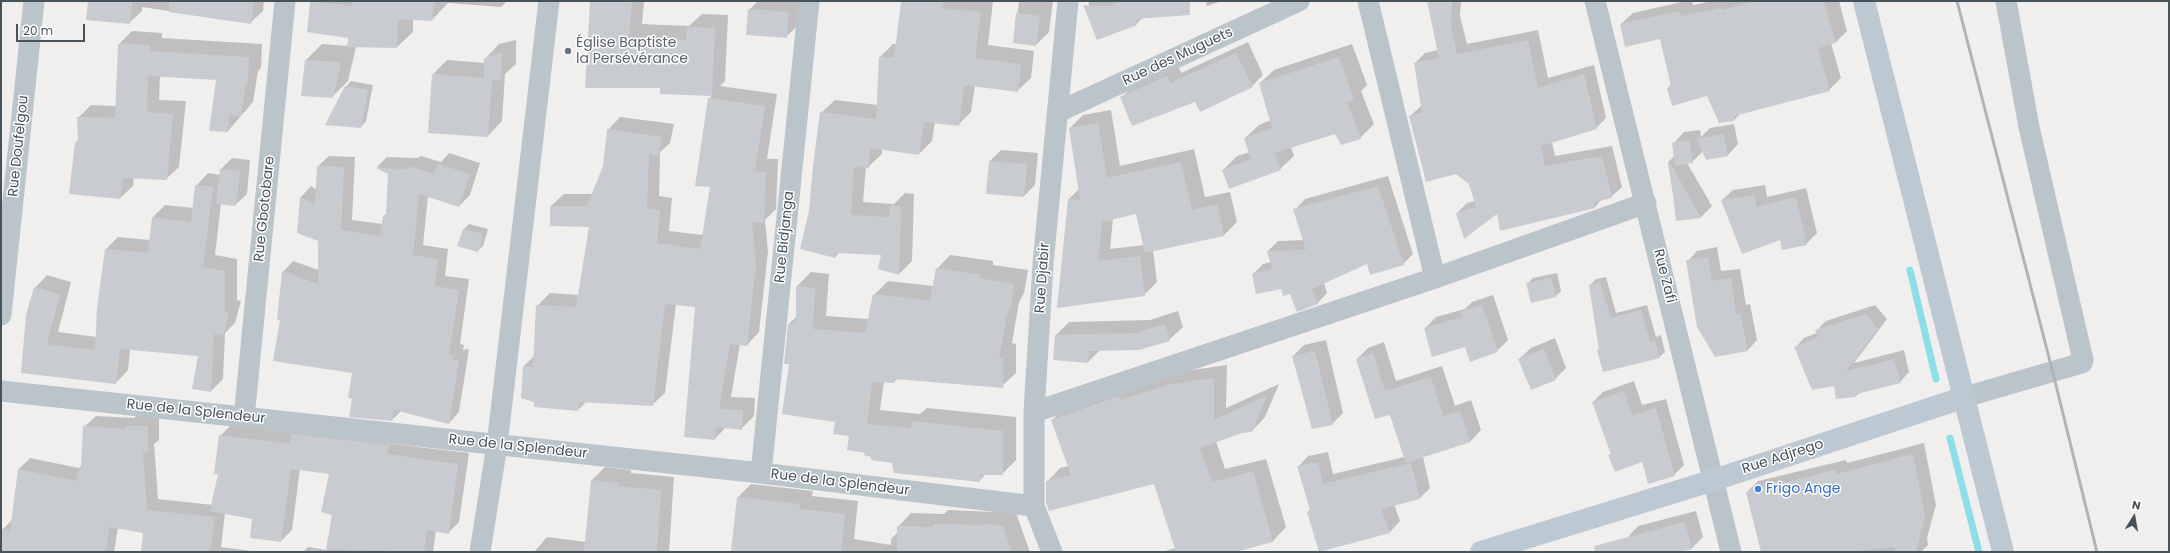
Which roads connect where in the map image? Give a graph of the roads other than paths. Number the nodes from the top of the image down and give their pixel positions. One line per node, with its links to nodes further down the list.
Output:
1 (34, 1): 14 (street, Rue Doufelgou)
2 (285, 1): 18 (street, Rue Gbotobare)
3 (549, 1): 19 (street)
4 (809, 1): 20 (street, Rue Bidjanga)
5 (1068, 1): 11 (street, Rue Djabir)
6 (1299, 1): 11 (street, Rue des Muguets)
7 (1368, 1): 13 (street)
8 (1595, 1): 12 (street, Rue Zafi)
9 (1864, 1): 16 (street)
10 (2006, 1): 16 (street, Rue Adjrego)
11 (1058, 112): 17 (street, Rue Djabir)
12 (1646, 203): 13 (street); 21 (street, Rue Zafi)
13 (1435, 278): 17 (street)
14 (1, 314)
15 (1, 391): 18 (street, Rue de la Splendeur)
16 (1965, 397): 21 (street, Rue Adjrego); 27 (street)
17 (1034, 412): 22 (street, Rue Djabir)
18 (244, 418): 19 (street, Rue de la Splendeur)
19 (497, 445): 20 (street, Rue de la Splendeur); 23 (street)
20 (761, 473): 22 (street, Rue de la Splendeur)
21 (1714, 480): 25 (street, Rue Adjrego); 26 (street, Rue Zafi)
22 (1034, 506): 24 (street, Rue Djabir)
23 (480, 552)
24 (1052, 552)
25 (1481, 552)
26 (1732, 552)
27 (2003, 552)

